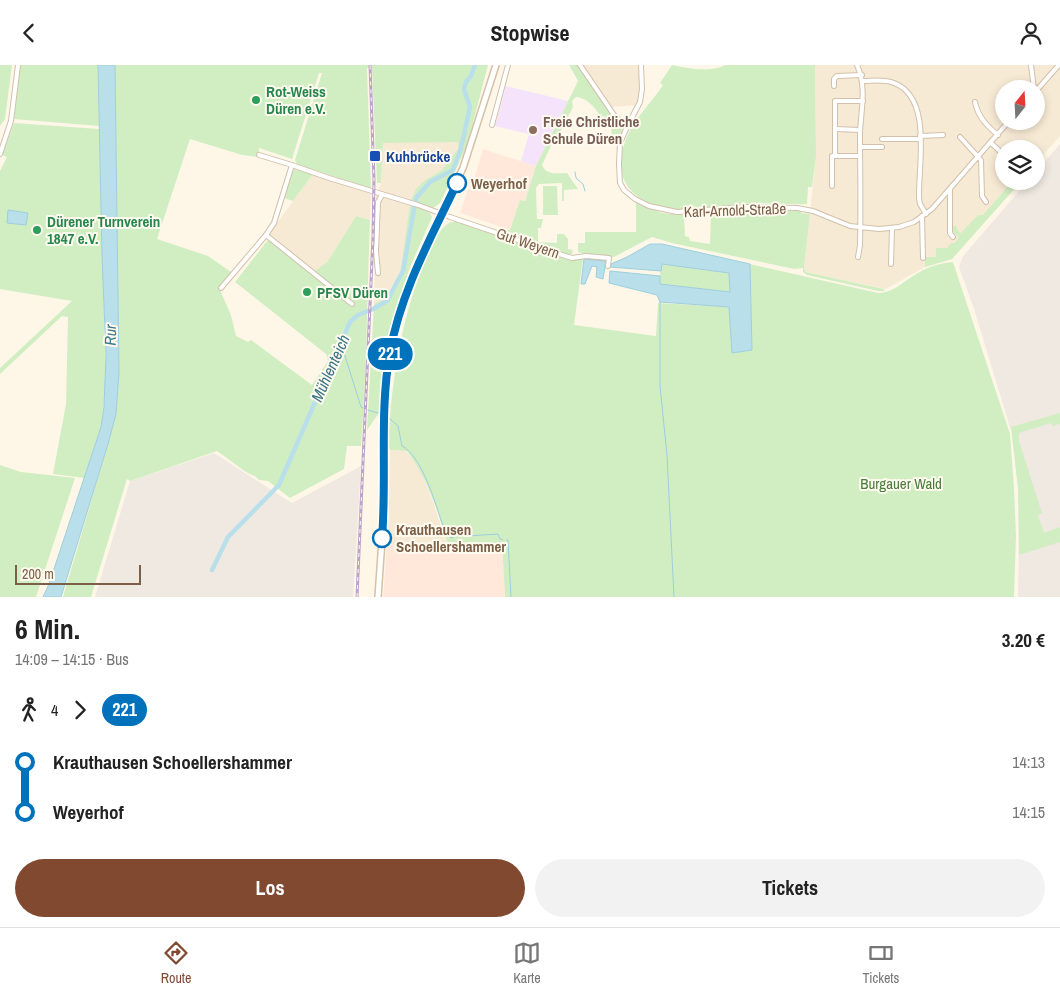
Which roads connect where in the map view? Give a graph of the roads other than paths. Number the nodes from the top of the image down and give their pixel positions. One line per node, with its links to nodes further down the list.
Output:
1 (18, 65): 30 (street)
2 (496, 65): 40 (main road)
3 (508, 65): 16 (street)
4 (580, 65): 17 (street)
5 (641, 65): 17 (street, Karl-Arnold-Straße)
6 (857, 65): 9 (street)
7 (1031, 65): 10 (street)
8 (1058, 67): 11 (street)
9 (862, 75): 12 (street); 13 (street)
10 (1033, 80)
11 (1045, 80)
12 (863, 81): 14 (street); 23 (street)
13 (834, 86)
14 (863, 101): 18 (street); 19 (street)
15 (975, 103): 22 (street)
16 (492, 125)
17 (627, 127): 42 (street, Karl-Arnold-Straße)
18 (835, 129): 19 (street); 32 (street)
19 (860, 129): 27 (street)
20 (1002, 130): 22 (street)
21 (943, 135): 23 (street)
22 (998, 135): 26 (street)
23 (920, 137): 25 (street); 41 (street)
24 (960, 137): 34 (street)
25 (882, 139)
26 (991, 143): 29 (street); 34 (street)
27 (860, 147): 28 (street); 33 (street)
28 (882, 147)
29 (995, 147)
30 (0, 154)
31 (259, 155): 35 (street)
32 (835, 156): 33 (street); 36 (street)
33 (860, 156): 42 (street)
34 (978, 157): 37 (street); 39 (street)
35 (292, 165): 38 (street); 44 (street)
36 (832, 186)
37 (950, 189): 41 (street); 45 (street)
38 (382, 195): 40 (street); 50 (street)
39 (986, 202)
40 (442, 214): 49 (street, Gut Weyern); 53 (main road)
41 (924, 215): 43 (street, Karl-Arnold-Straße); 47 (street)
42 (860, 228): 43 (street, Karl-Arnold-Straße); 46 (street)
43 (892, 228): 48 (street)
44 (266, 235): 51 (street); 52 (street)
45 (953, 237)
46 (858, 257)
47 (923, 258)
48 (892, 264)
49 (608, 266)
50 (378, 273)
51 (221, 288)
52 (352, 303)
53 (378, 597)

